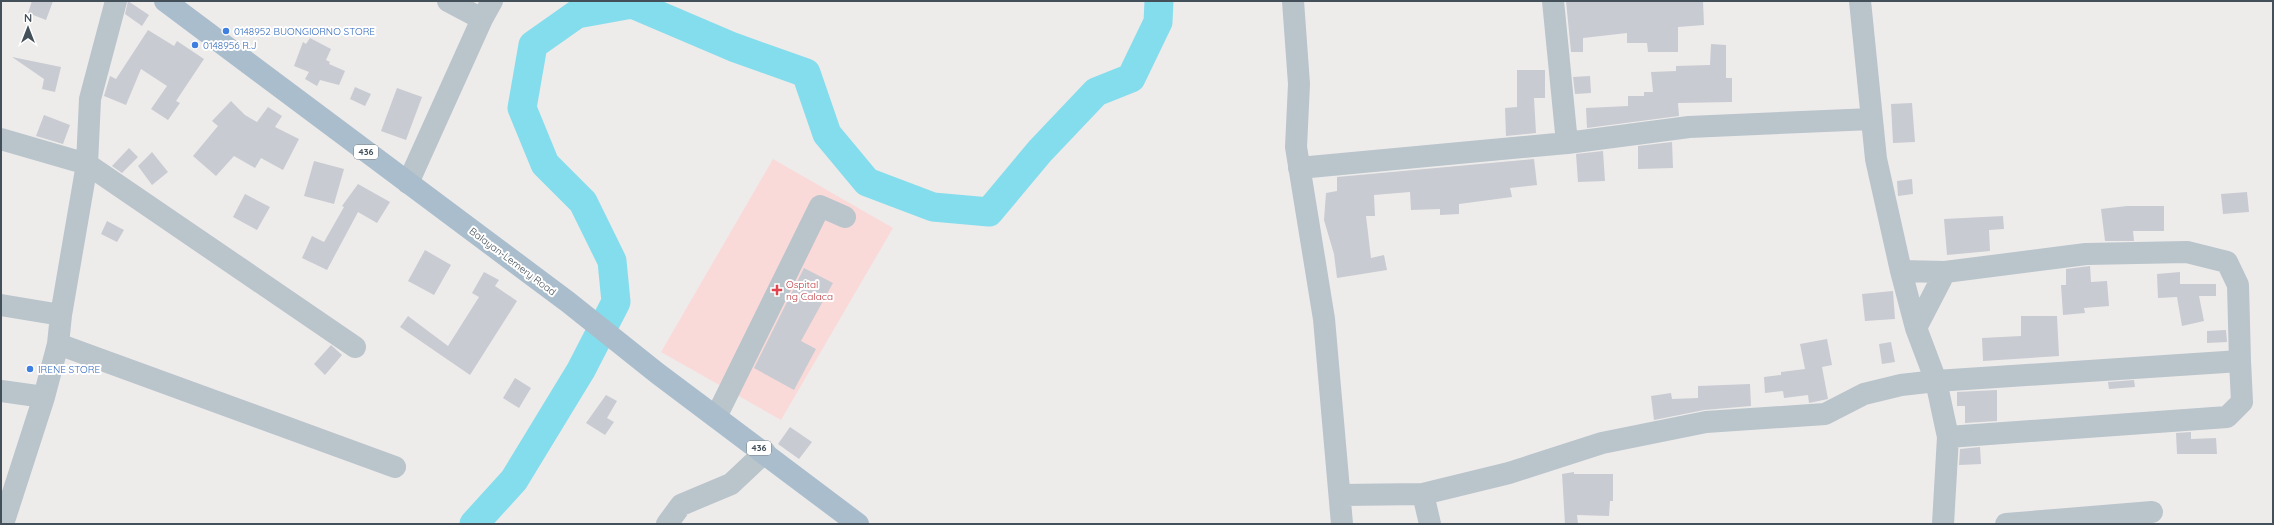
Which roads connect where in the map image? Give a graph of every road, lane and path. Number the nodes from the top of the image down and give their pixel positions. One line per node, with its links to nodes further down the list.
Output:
1 (116, 1): 11 (street)
2 (165, 1): 13 (main road, Balayan-Lemery Road / 436)
3 (448, 1): 7 (street)
4 (1293, 1): 12 (street)
5 (1553, 1): 10 (street)
6 (1860, 1): 8 (street)
7 (487, 10): 13 (street)
8 (1872, 119): 10 (street); 15 (street)
9 (1, 139): 11 (street)
10 (1567, 143): 12 (street)
11 (87, 164): 18 (street); 21 (street)
12 (1299, 168): 31 (street)
13 (408, 183): 26 (main road, Balayan-Lemery Road / 436)
14 (845, 217): 26 (street)
15 (1901, 271): 16 (street); 19 (street)
16 (1945, 272): 19 (street); 22 (street)
17 (1, 305): 18 (street)
18 (61, 315): 20 (street)
19 (1916, 328): 23 (street)
20 (58, 344): 25 (street); 29 (street)
21 (355, 346)
22 (2240, 361): 23 (street); 27 (street)
23 (1936, 381): 27 (street); 30 (street)
24 (1, 391): 25 (street)
25 (44, 397): 33 (street)
26 (716, 417): 28 (main road, Balayan-Lemery Road / 436)
27 (1948, 437): 38 (street)
28 (765, 452): 34 (street); 35 (main road, Balayan-Lemery Road / 436)
29 (395, 467)
30 (1423, 494): 31 (street); 37 (street)
31 (1341, 495): 36 (street)
32 (2152, 512): 39 (street)
33 (3, 524)
34 (667, 524)
35 (858, 524)
36 (1342, 524)
37 (1430, 524)
38 (1943, 524)
39 (2006, 524)

